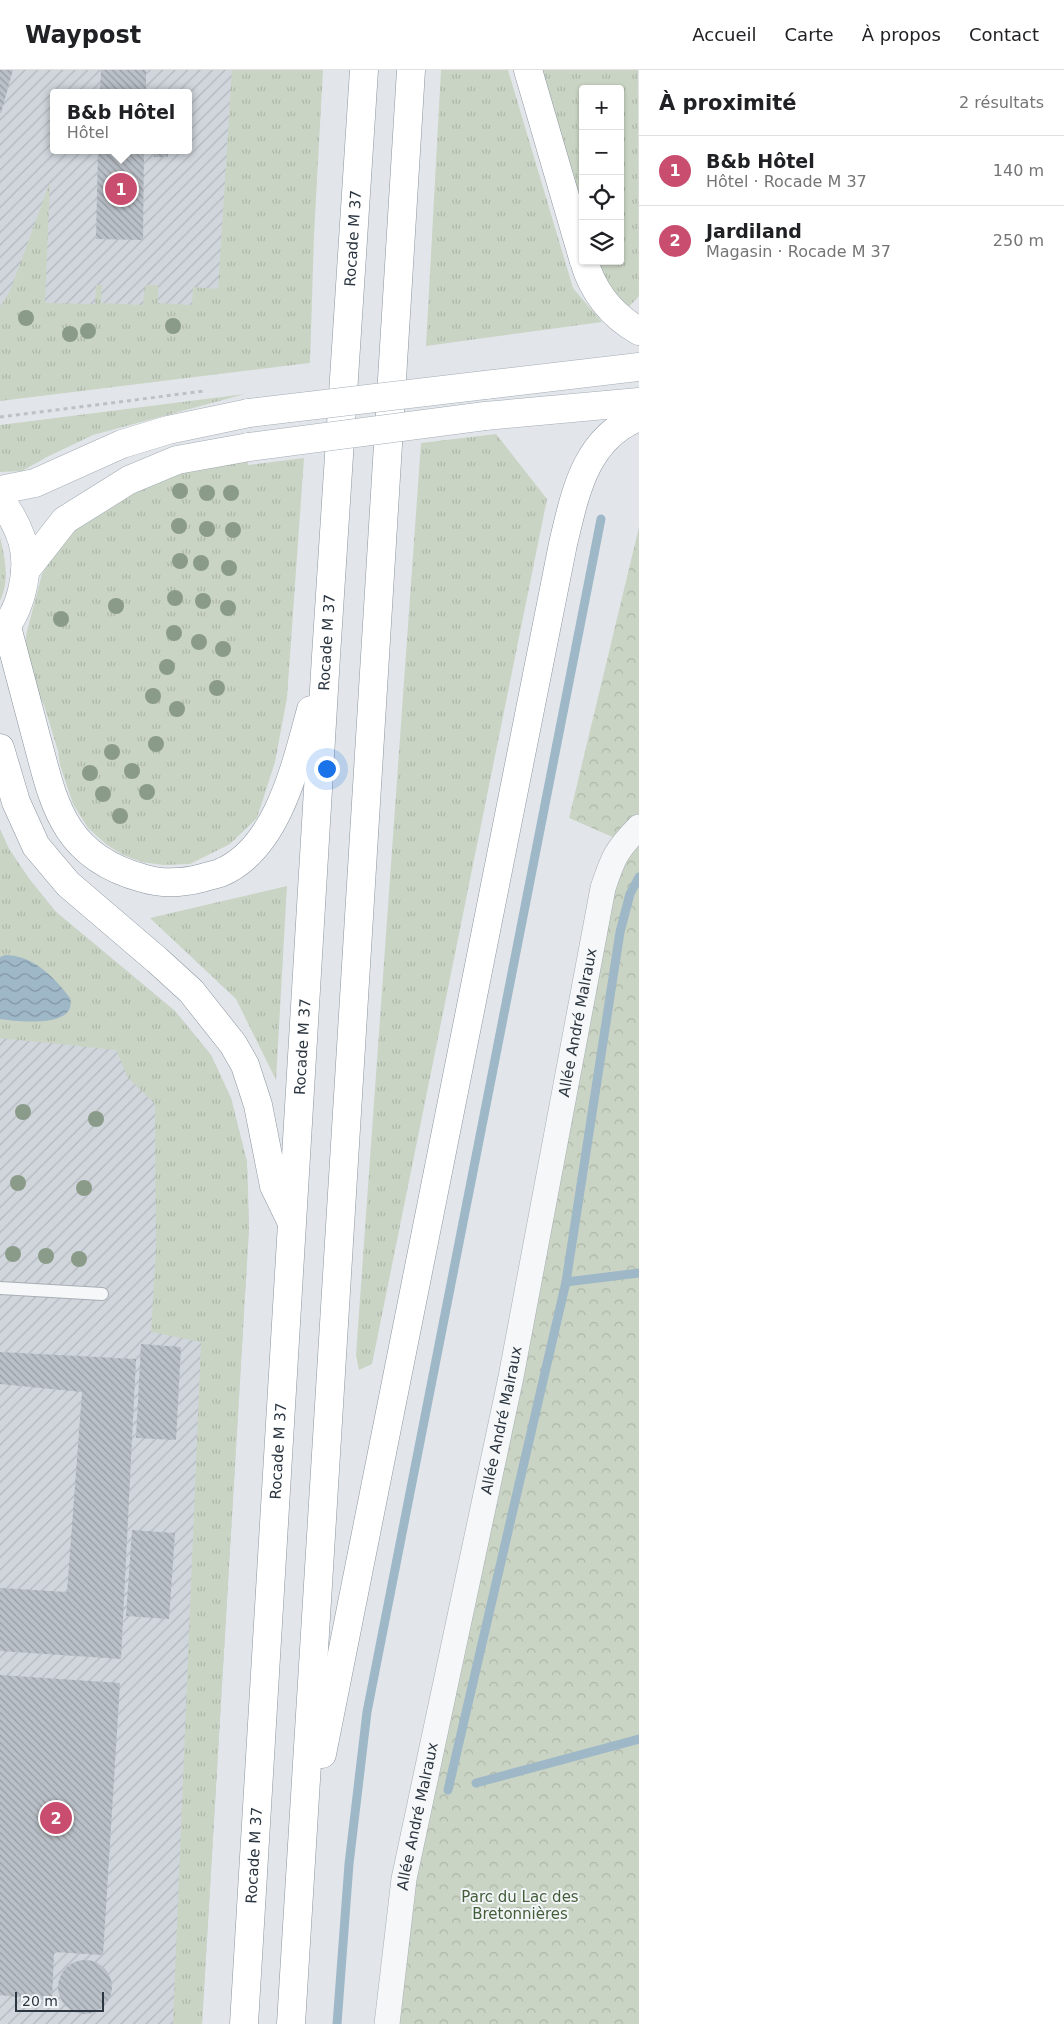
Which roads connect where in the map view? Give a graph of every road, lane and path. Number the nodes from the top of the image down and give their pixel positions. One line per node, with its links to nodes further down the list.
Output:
1 (364, 70): 16 (main road, Rocade M 37)
2 (411, 70): 22 (main road)
3 (528, 70): 4 (main road)
4 (579, 246)
5 (585, 265): 6 (main road)
6 (639, 331)
7 (639, 367): 12 (main road, bridge)
8 (208, 390): 10 (path)
9 (639, 402): 14 (main road, bridge)
10 (0, 417)
11 (639, 417): 22 (main road)
12 (0, 490)
13 (0, 500): 14 (main road)
14 (25, 571): 15 (main road)
15 (3, 630): 16 (main road)
16 (326, 656): 19 (main road, Rocade M 37)
17 (0, 748): 19 (main road)
18 (639, 827): 25 (street, Allée André Malraux)
19 (292, 1224): 23 (main road, Rocade M 37)
20 (0, 1288): 21 (lane)
21 (102, 1294)
22 (302, 1854): 24 (main road)
23 (244, 2024)
24 (291, 2024)
25 (387, 2024)

